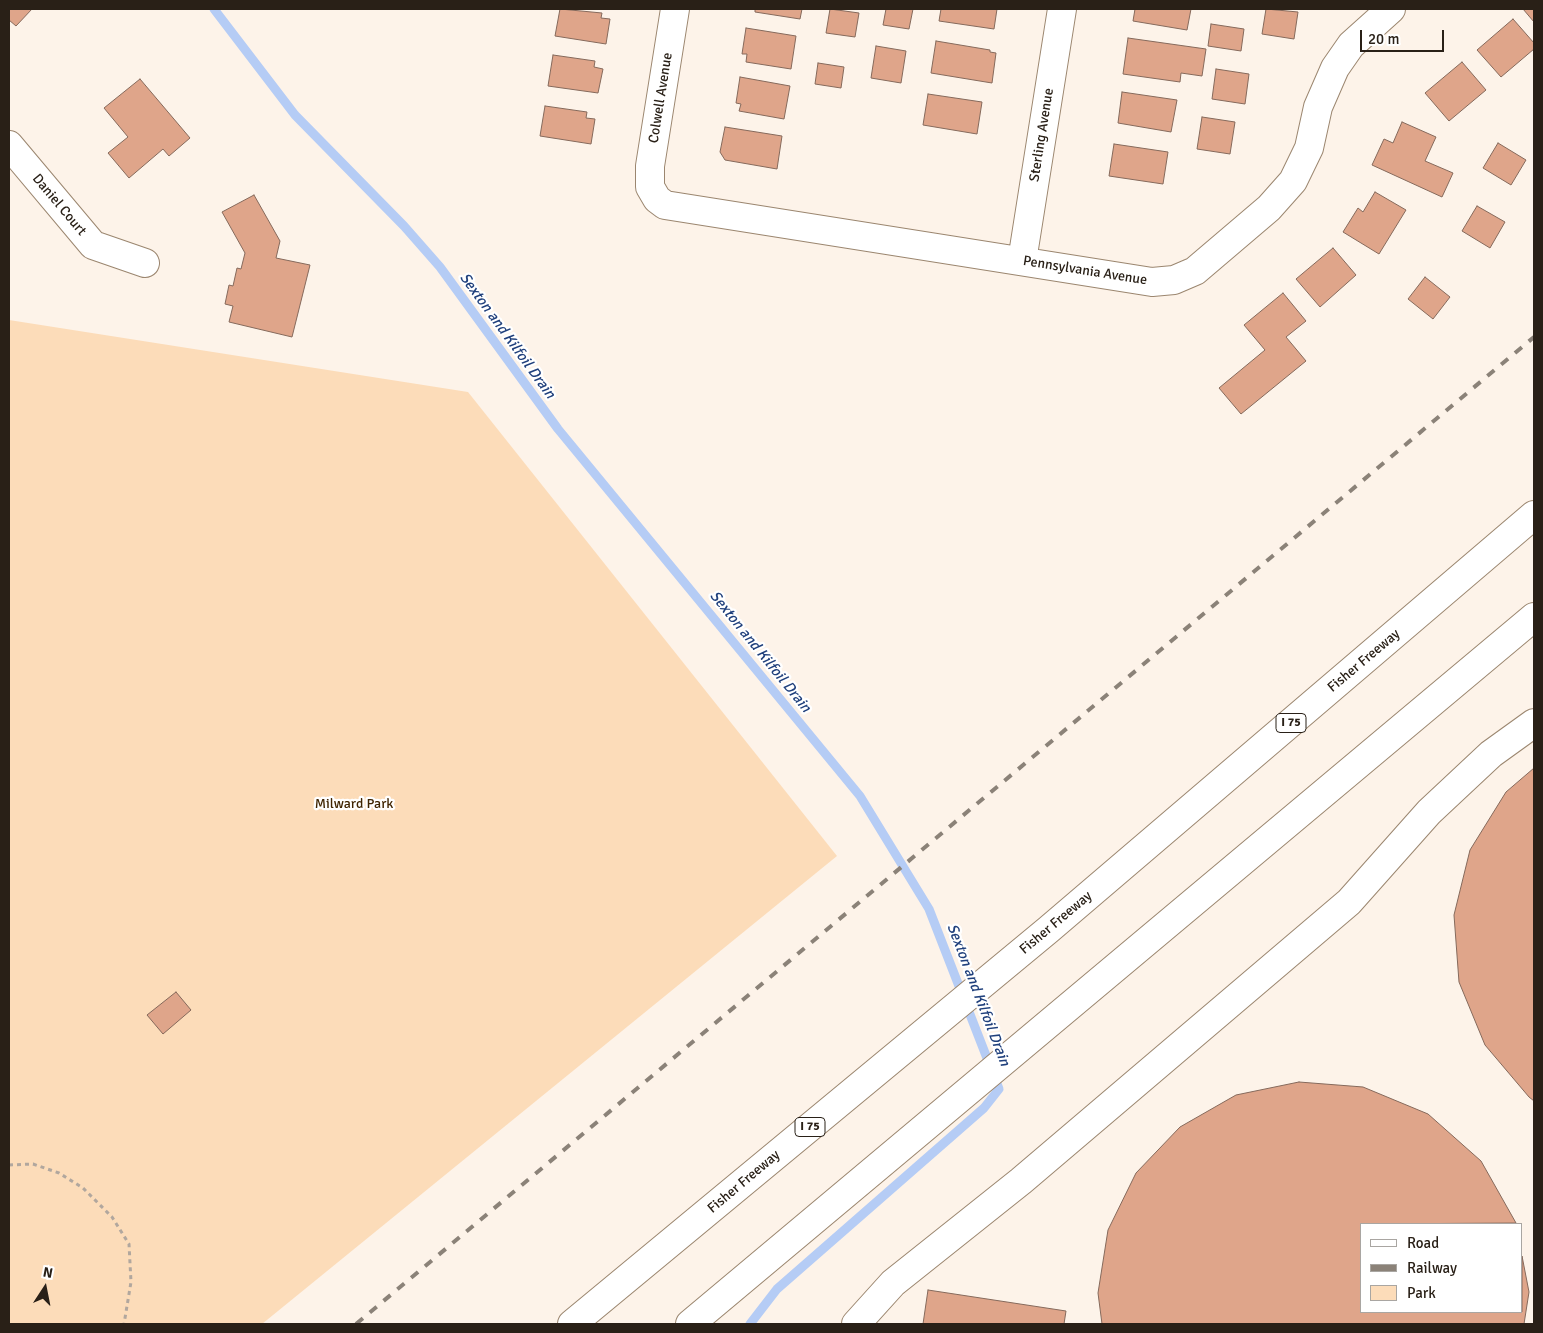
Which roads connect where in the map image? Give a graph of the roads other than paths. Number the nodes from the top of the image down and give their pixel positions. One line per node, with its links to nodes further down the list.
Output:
1 (675, 9): 5 (main road, Colwell Avenue)
2 (1062, 9): 6 (main road, Sterling Avenue)
3 (1391, 9): 6 (main road, Pennsylvania Avenue)
4 (9, 145): 7 (main road, Daniel Court)
5 (650, 187): 6 (main road, Pennsylvania Avenue)
6 (1022, 261)
7 (146, 263)
8 (1534, 515): 11 (main road, Fisher Freeway / I 75)
9 (1534, 617): 12 (main road)
10 (1534, 723): 13 (main road)
11 (572, 1324)
12 (690, 1324)
13 (856, 1324)

